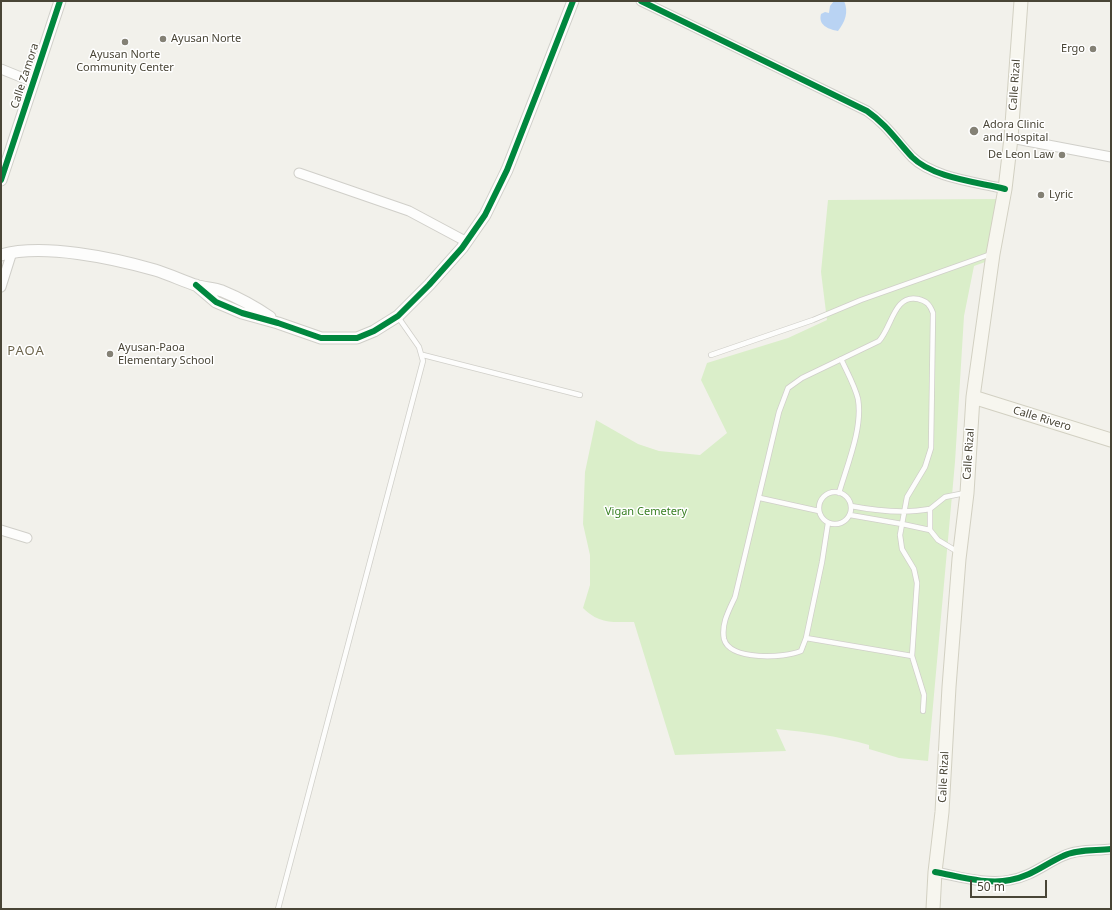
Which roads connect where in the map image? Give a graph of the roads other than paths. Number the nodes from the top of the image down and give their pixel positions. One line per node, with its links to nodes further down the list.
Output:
1 (60, 1): 6 (street, Calle Zamora)
2 (574, 1): 12 (street)
3 (641, 1): 11 (street)
4 (1021, 1): 7 (main road, Calle Rizal)
5 (1, 70): 6 (street)
6 (33, 82): 10 (street, Calle Zamora)
7 (1011, 138): 8 (street); 11 (main road, Calle Rizal)
8 (1111, 157)
9 (299, 173): 12 (street)
10 (1, 180)
11 (1005, 189): 14 (main road, Calle Rizal)
12 (467, 242): 18 (street)
13 (12, 252): 15 (street); 16 (street); 17 (street)
14 (993, 254): 21 (lane); 24 (main road, Calle Rizal)
15 (1, 255)
16 (196, 285): 19 (street); 19 (street)
17 (1, 287)
18 (398, 316): 19 (street); 20 (lane)
19 (278, 322)
20 (423, 355): 23 (lane); 45 (lane)
21 (711, 355)
22 (841, 359): 26 (lane); 28 (lane); 32 (lane)
23 (580, 395)
24 (973, 397): 25 (main road, Calle Rivero); 27 (main road, Calle Rizal)
25 (1111, 440)
26 (839, 493): 29 (lane); 31 (lane)
27 (966, 493): 30 (lane); 39 (main road, Calle Rizal)
28 (760, 498): 31 (lane); 40 (lane)
29 (851, 506): 32 (lane); 33 (lane)
30 (930, 509): 32 (lane); 37 (lane)
31 (819, 510): 34 (lane)
32 (904, 512): 35 (lane)
33 (850, 515): 34 (lane); 35 (lane)
34 (828, 523): 40 (lane)
35 (902, 524): 37 (lane); 41 (lane)
36 (1, 530): 38 (street)
37 (930, 530): 39 (lane)
38 (27, 538)
39 (959, 552): 44 (main road, Calle Rizal)
40 (806, 638): 41 (lane)
41 (912, 656): 42 (lane)
42 (923, 711)
43 (1111, 849): 44 (street)
44 (935, 872): 46 (main road, Calle Rizal)
45 (278, 909)
46 (933, 909)

